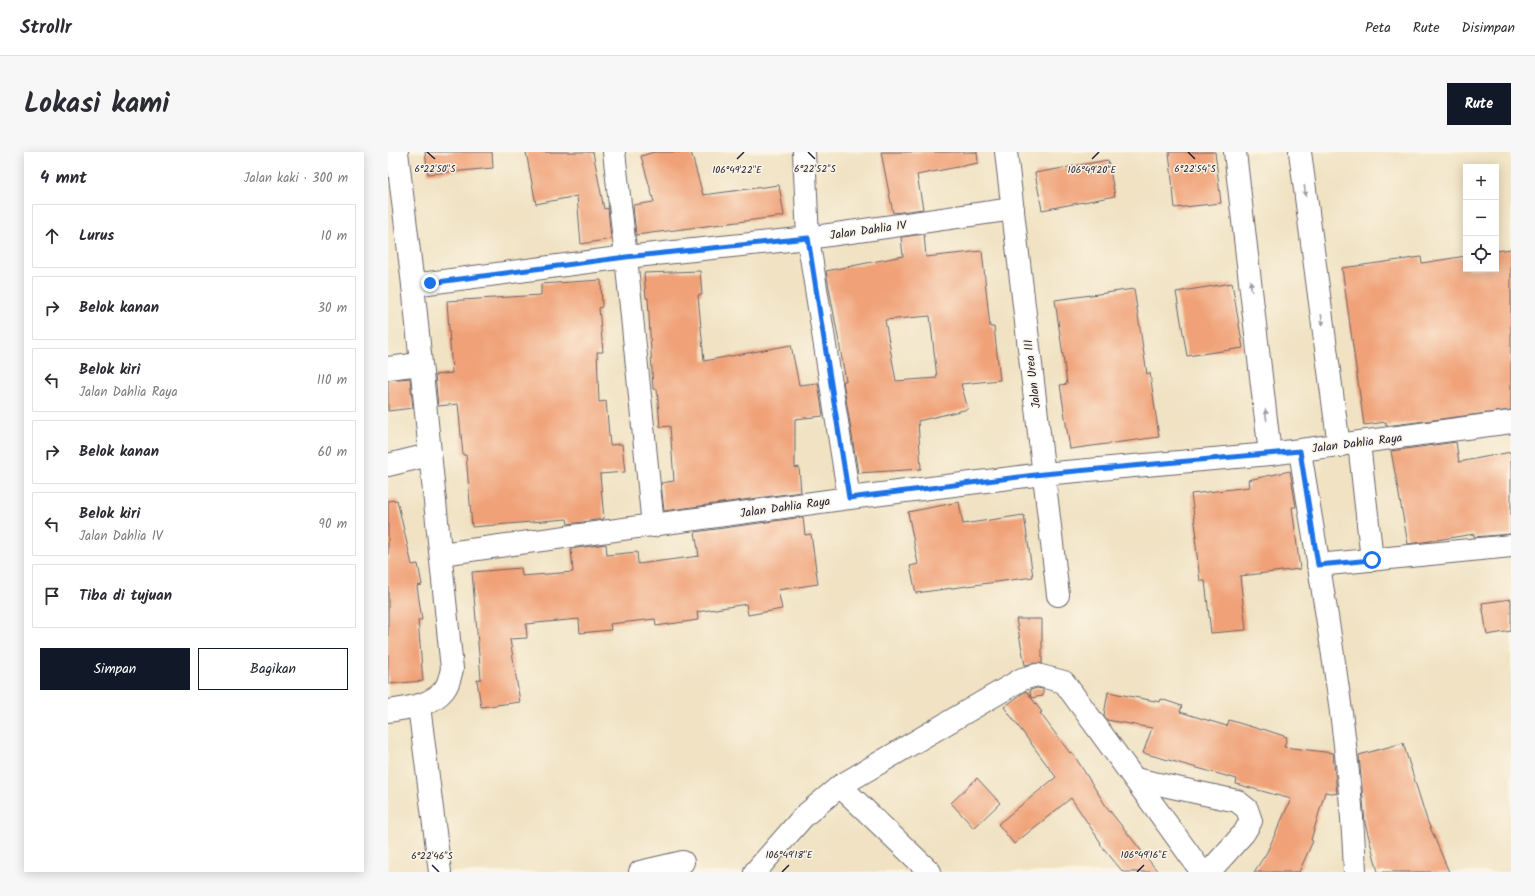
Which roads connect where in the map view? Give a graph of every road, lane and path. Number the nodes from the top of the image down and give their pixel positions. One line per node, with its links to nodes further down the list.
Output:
1 (397, 152): 10 (street)
2 (614, 152): 9 (street)
3 (804, 152): 8 (street)
4 (1006, 152): 7 (street, Jalan Urea III)
5 (1235, 152): 16 (street, one-way to 5)
6 (1300, 152): 14 (street, one-way to 14)
7 (1013, 209): 8 (street, Jalan Dahlia IV); 19 (street, Jalan Urea III)
8 (808, 238): 9 (street, Jalan Dahlia IV); 20 (street)
9 (626, 257): 10 (street, Jalan Dahlia IV); 21 (street)
10 (413, 285): 11 (street)
11 (420, 364): 12 (street); 17 (street)
12 (388, 368)
13 (1511, 422): 14 (street, Jalan Dahlia Raya)
14 (1349, 445): 15 (street, Jalan Dahlia Raya); 24 (street)
15 (1300, 451): 16 (street, Jalan Dahlia Raya); 25 (street)
16 (1270, 454): 19 (street, Jalan Dahlia Raya)
17 (429, 455): 18 (street); 23 (street)
18 (388, 465)
19 (1043, 474): 20 (street, Jalan Dahlia Raya); 26 (street, Jalan Urea III)
20 (849, 498): 21 (street, Jalan Dahlia Raya)
21 (653, 526): 23 (street, Jalan Dahlia Raya)
22 (1511, 546): 24 (street)
23 (441, 554): 27 (street)
24 (1372, 560): 25 (street)
25 (1318, 565): 38 (street)
26 (1058, 595)
27 (419, 706): 28 (street); 32 (street)
28 (388, 711)
29 (1135, 779): 30 (street); 36 (street); 37 (street)
30 (840, 786): 34 (street); 35 (street)
31 (683, 862): 33 (street)
32 (440, 872)
33 (640, 872)
34 (755, 872)
35 (930, 872)
36 (1202, 872)
37 (1209, 872)
38 (1355, 872)

